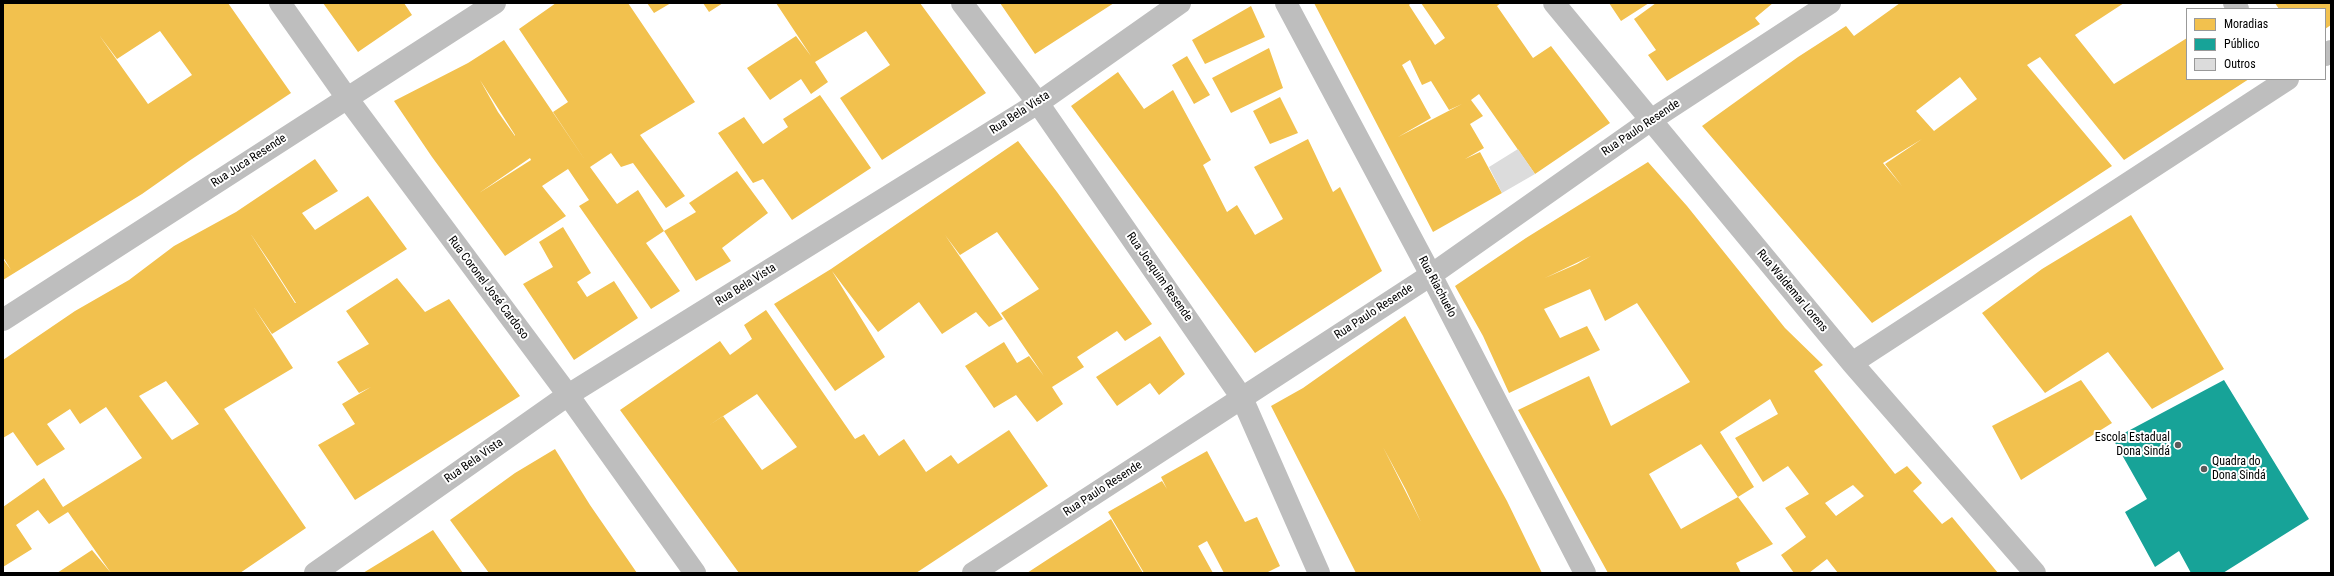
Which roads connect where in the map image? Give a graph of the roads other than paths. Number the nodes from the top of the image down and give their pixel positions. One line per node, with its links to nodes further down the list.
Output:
1 (280, 3): 9 (street, Rua Coronel José Cardoso)
2 (495, 3): 9 (street, Rua Juca Resende)
3 (962, 3): 10 (street, Rua Joaquim Resende)
4 (1180, 3): 10 (street, Rua Bela Vista)
5 (1286, 3): 12 (street, Rua Riachuelo)
6 (1554, 3): 11 (street, Rua Waldemar Lorens)
7 (1830, 3): 11 (street, Rua Paulo Resende)
8 (2286, 80): 14 (street)
9 (347, 98): 13 (street, Rua Juca Resende); 15 (street, Rua Coronel José Cardoso)
10 (1038, 103): 15 (street, Rua Bela Vista); 16 (street, Rua Joaquim Resende)
11 (1651, 120): 12 (street, Rua Paulo Resende); 14 (street, Rua Waldemar Lorens)
12 (1431, 275): 16 (street, Rua Paulo Resende); 21 (street, Rua Riachuelo)
13 (3, 320)
14 (1852, 363): 22 (street, Rua Waldemar Lorens)
15 (568, 395): 17 (street, Rua Bela Vista); 18 (street, Rua Coronel José Cardoso)
16 (1242, 398): 19 (street, Rua Paulo Resende); 20 (street, Rua Joaquim Resende)
17 (315, 573)
18 (695, 573)
19 (973, 573)
20 (1319, 573)
21 (1585, 573)
22 (2035, 573)

